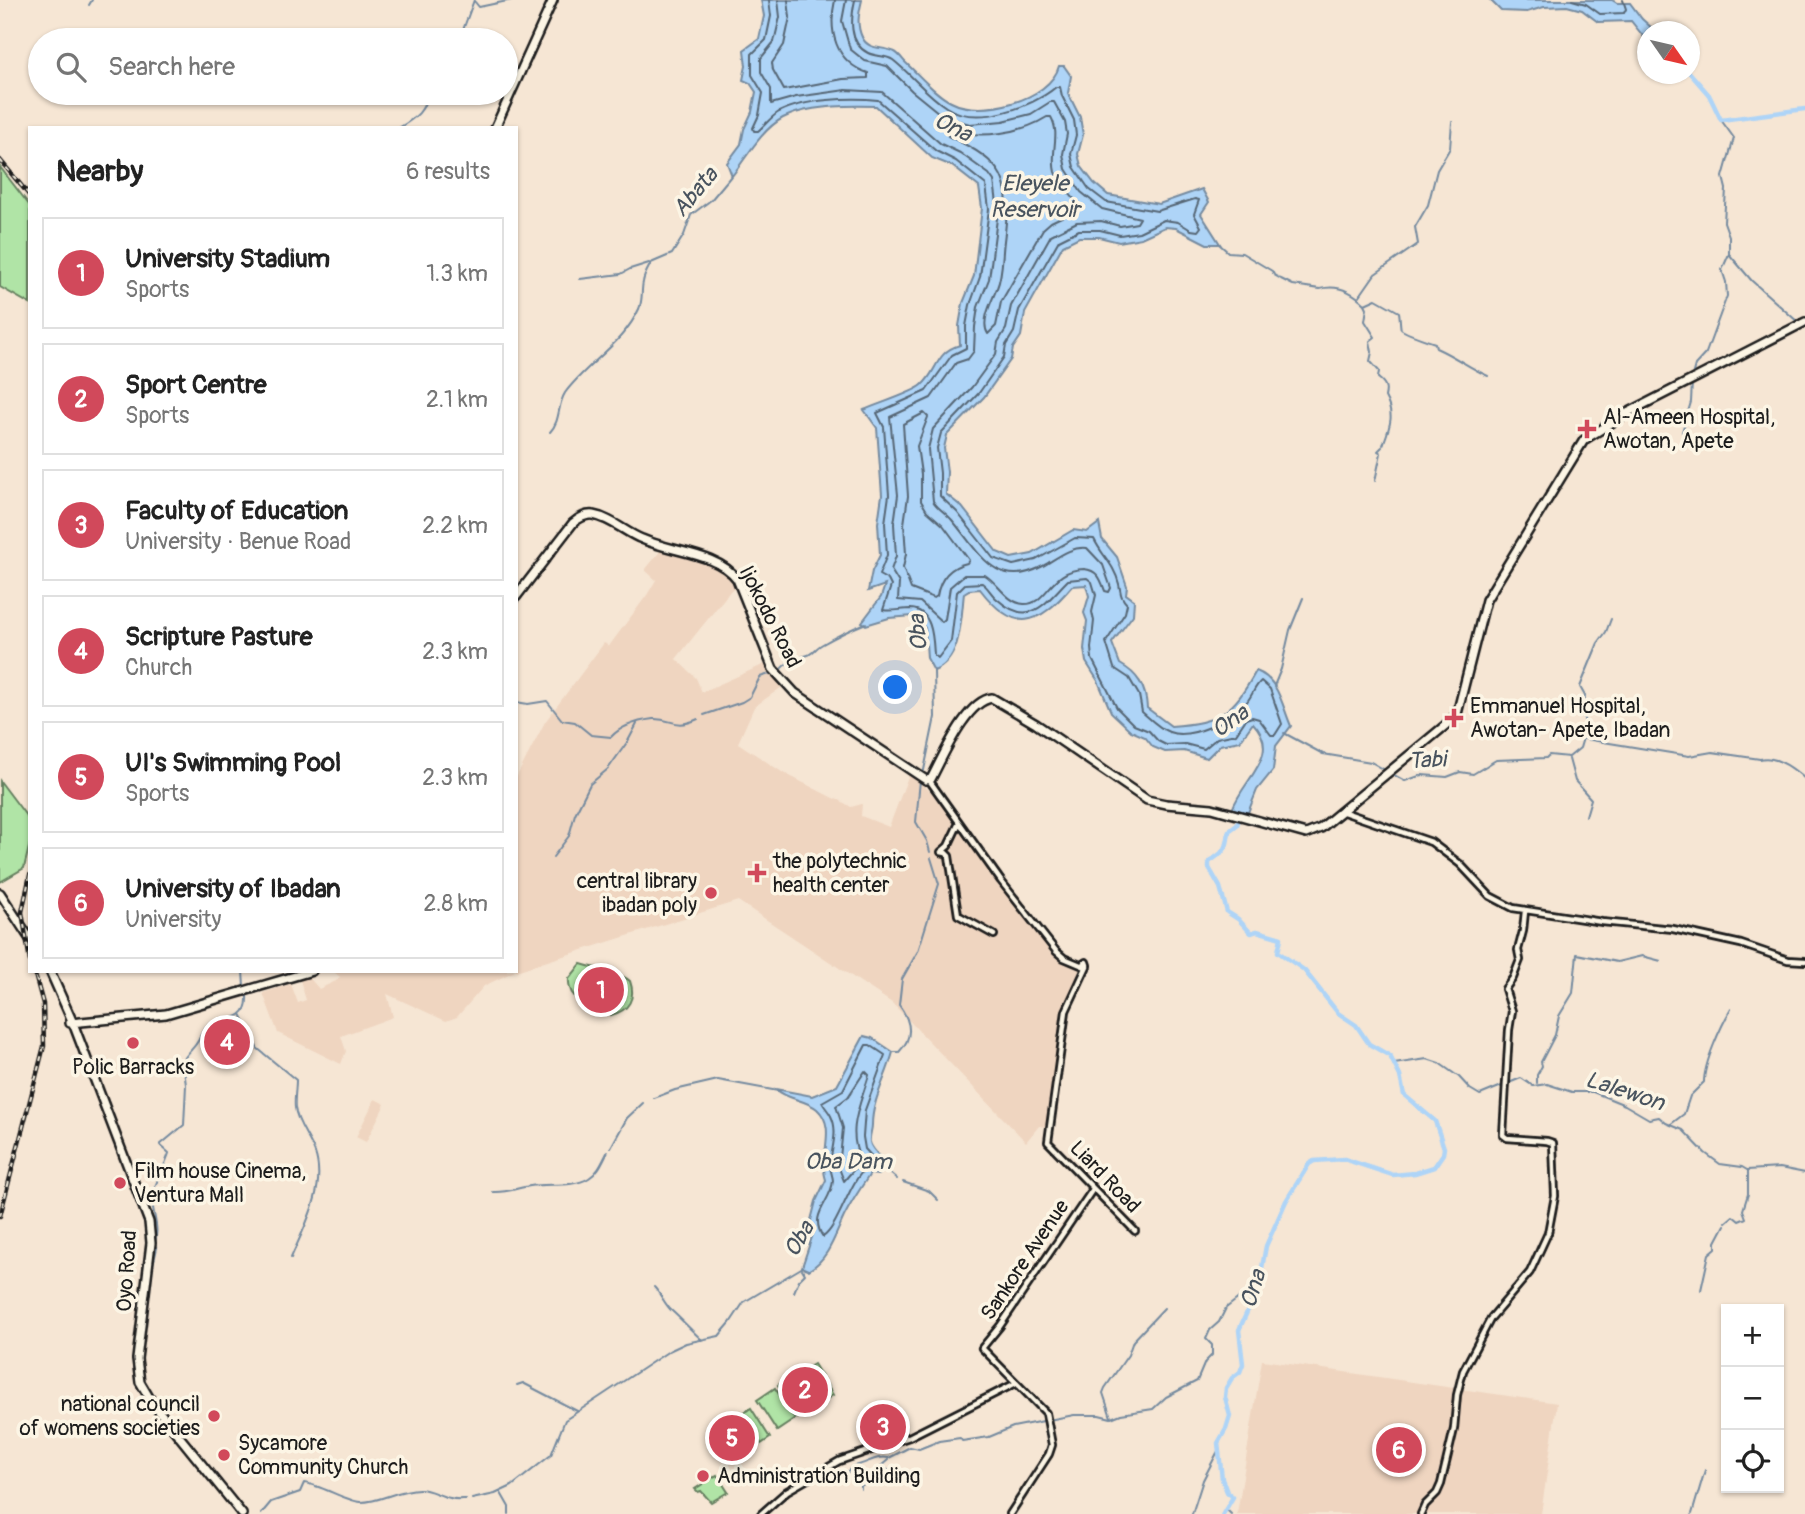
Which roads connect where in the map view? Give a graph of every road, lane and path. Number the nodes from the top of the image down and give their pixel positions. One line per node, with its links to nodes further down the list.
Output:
1 (554, 0): 2 (main road)
2 (518, 81)
3 (507, 105): 4 (main road)
4 (498, 126)
5 (1805, 322): 8 (main road)
6 (518, 594): 7 (main road, Ijokodo Road)
7 (929, 780): 8 (main road); 9 (street)
8 (1340, 811): 12 (street)
9 (959, 824): 13 (street); 22 (street, Liard Road)
10 (0, 893): 14 (main road)
11 (0, 899): 15 (main road)
12 (1525, 911): 16 (street); 28 (street)
13 (993, 935)
14 (28, 939)
15 (28, 939)
16 (1805, 961)
17 (49, 973): 21 (main road, Oyo Road)
18 (297, 973): 20 (main road)
19 (305, 973): 20 (main road)
20 (256, 988): 21 (main road)
21 (73, 1023): 25 (main road, Oyo Road)
22 (1093, 1189): 23 (street, Liard Road); 24 (street, Sankore Avenue)
23 (1135, 1231)
24 (1016, 1383): 26 (street); 27 (street)
25 (239, 1514)
26 (761, 1514)
27 (1010, 1514)
28 (1421, 1514)

